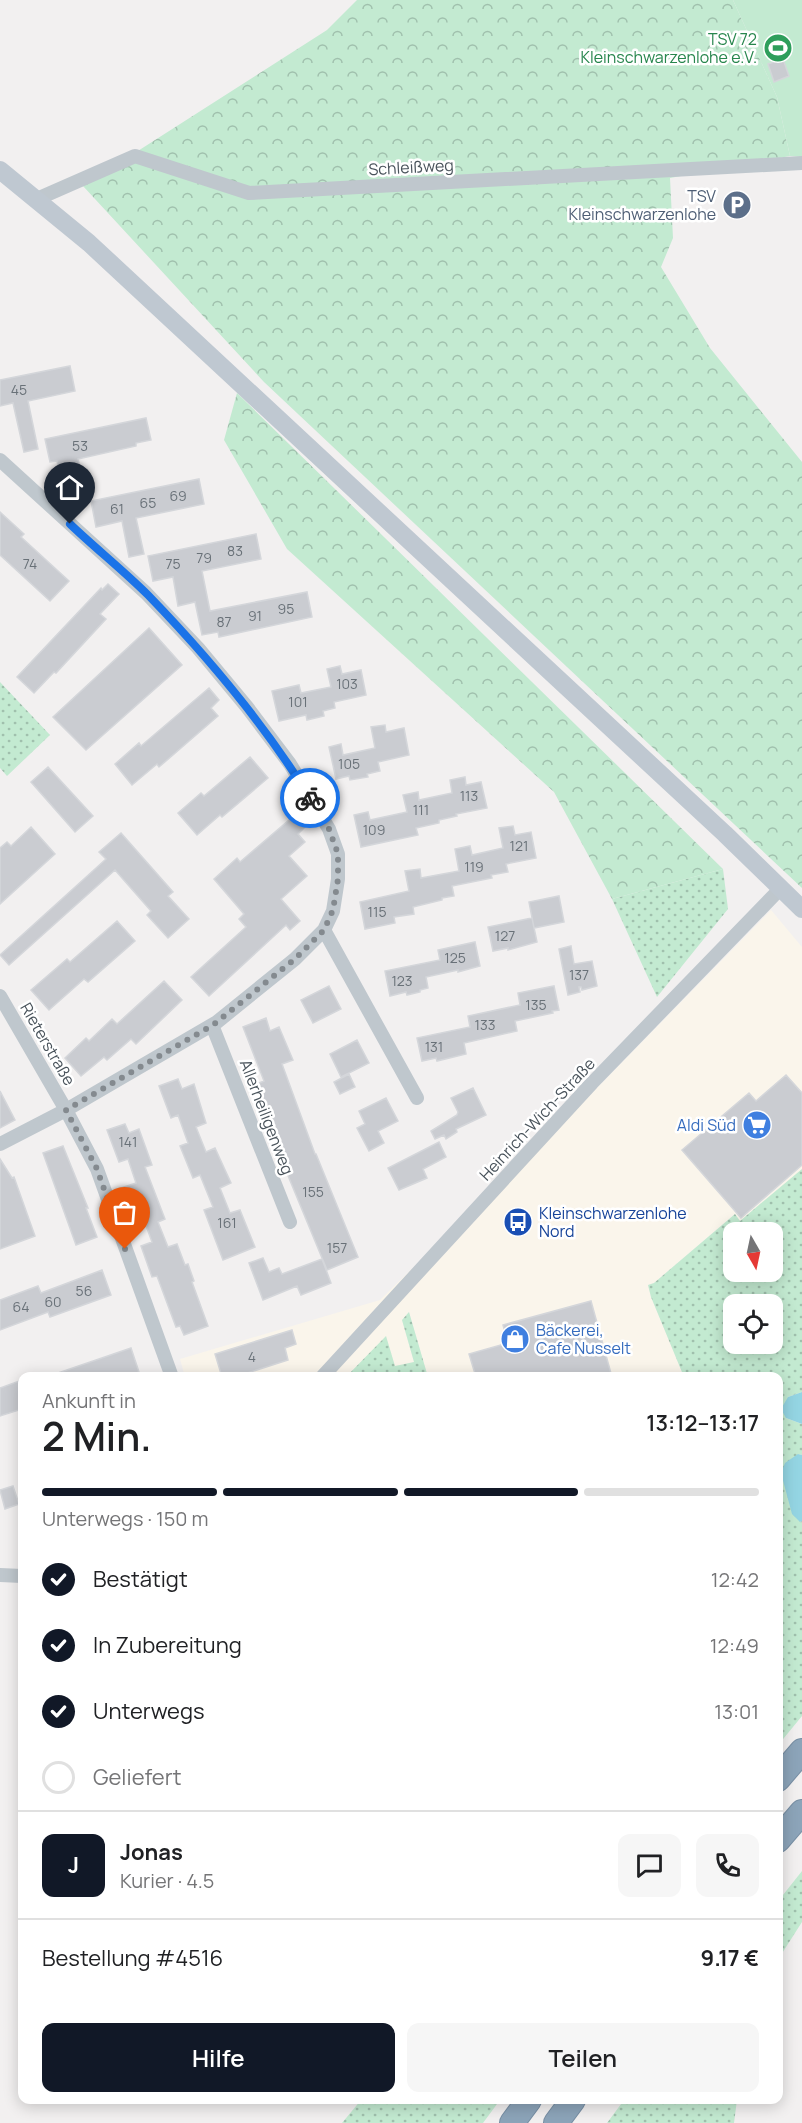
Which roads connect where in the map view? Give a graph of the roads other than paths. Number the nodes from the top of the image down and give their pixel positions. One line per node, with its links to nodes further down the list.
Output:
1 (802, 163): 3 (street, Schleißweg)
2 (0, 170): 3 (main road)
3 (37, 199): 5 (main road)
4 (0, 460): 7 (street)
5 (781, 888): 6 (main road); 15 (street, Heinrich-Wich-Straße)
6 (802, 909)
7 (324, 930): 9 (street); 10 (street)
8 (0, 996): 11 (street, Rieterstraße)
9 (213, 1025): 11 (street); 13 (street, Allerheiligenweg)
10 (417, 1098)
11 (66, 1110): 12 (street); 14 (street, Rieterstraße)
12 (0, 1144)
13 (290, 1222)
14 (170, 1372)
15 (327, 1372)
16 (0, 1575): 17 (street)
17 (18, 1576)
18 (802, 1751): 19 (highway)
19 (783, 1773)
20 (802, 1812): 21 (highway)
21 (783, 1834)
22 (526, 2104): 24 (highway)
23 (570, 2104): 25 (highway)
24 (512, 2123)
25 (556, 2123)

